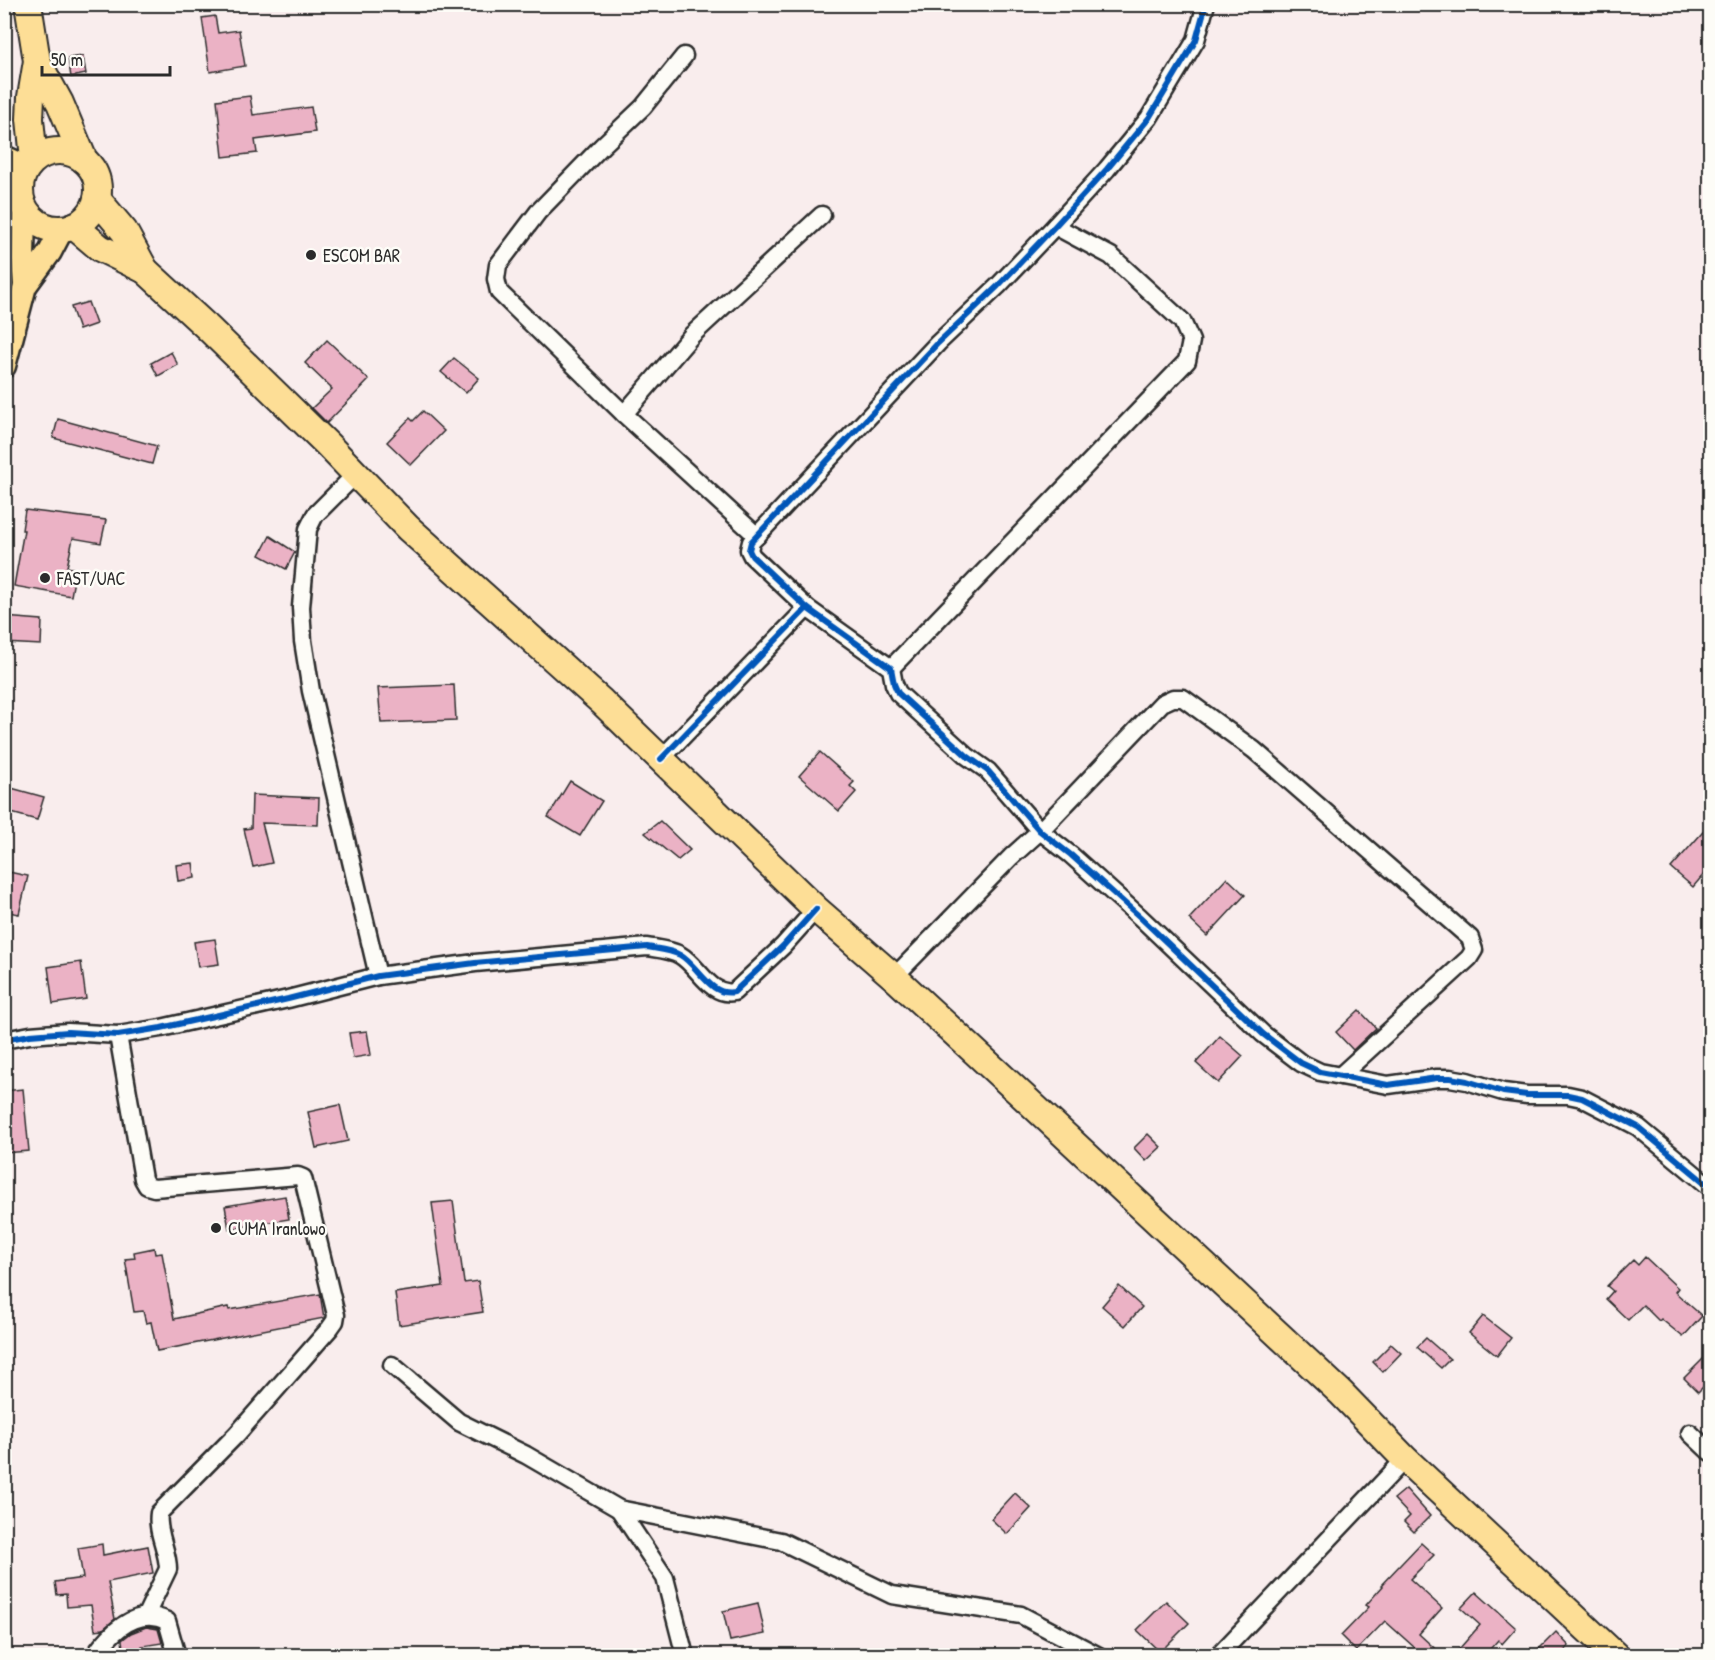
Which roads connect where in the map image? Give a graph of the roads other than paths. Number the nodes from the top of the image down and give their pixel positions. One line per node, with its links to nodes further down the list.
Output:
1 (28, 4): 4 (highway)
2 (1206, 4): 10 (street)
3 (684, 56): 15 (street)
4 (37, 61): 5 (highway); 6 (highway)
5 (84, 160): 6 (highway); 7 (highway)
6 (21, 161): 8 (highway)
7 (97, 199): 11 (highway); 12 (highway)
8 (24, 208): 11 (highway); 13 (main road)
9 (822, 214): 15 (street)
10 (1055, 226): 17 (street); 19 (street)
11 (68, 227): 12 (highway); 13 (main road)
12 (145, 270): 16 (highway)
13 (25, 286): 14 (main road)
14 (4, 366)
15 (624, 414): 17 (street)
16 (355, 475): 20 (highway); 23 (street)
17 (757, 536): 18 (street)
18 (807, 608): 19 (street); 20 (street)
19 (891, 668): 21 (street)
20 (661, 759): 22 (highway)
21 (1040, 831): 24 (street); 27 (street); 27 (street)
22 (816, 909): 23 (street); 24 (highway)
23 (378, 976): 25 (street)
24 (894, 977): 32 (highway)
25 (118, 1035): 26 (street); 34 (street)
26 (4, 1040)
27 (1340, 1076): 28 (street)
28 (1710, 1187)
29 (392, 1365): 33 (street)
30 (1690, 1433): 31 (street)
31 (1710, 1452)
32 (1405, 1459): 39 (street); 40 (highway)
33 (619, 1509): 37 (street); 38 (street)
34 (146, 1616): 35 (street); 36 (street)
35 (94, 1656)
36 (177, 1656)
37 (685, 1656)
38 (1099, 1656)
39 (1218, 1656)
40 (1616, 1656)

